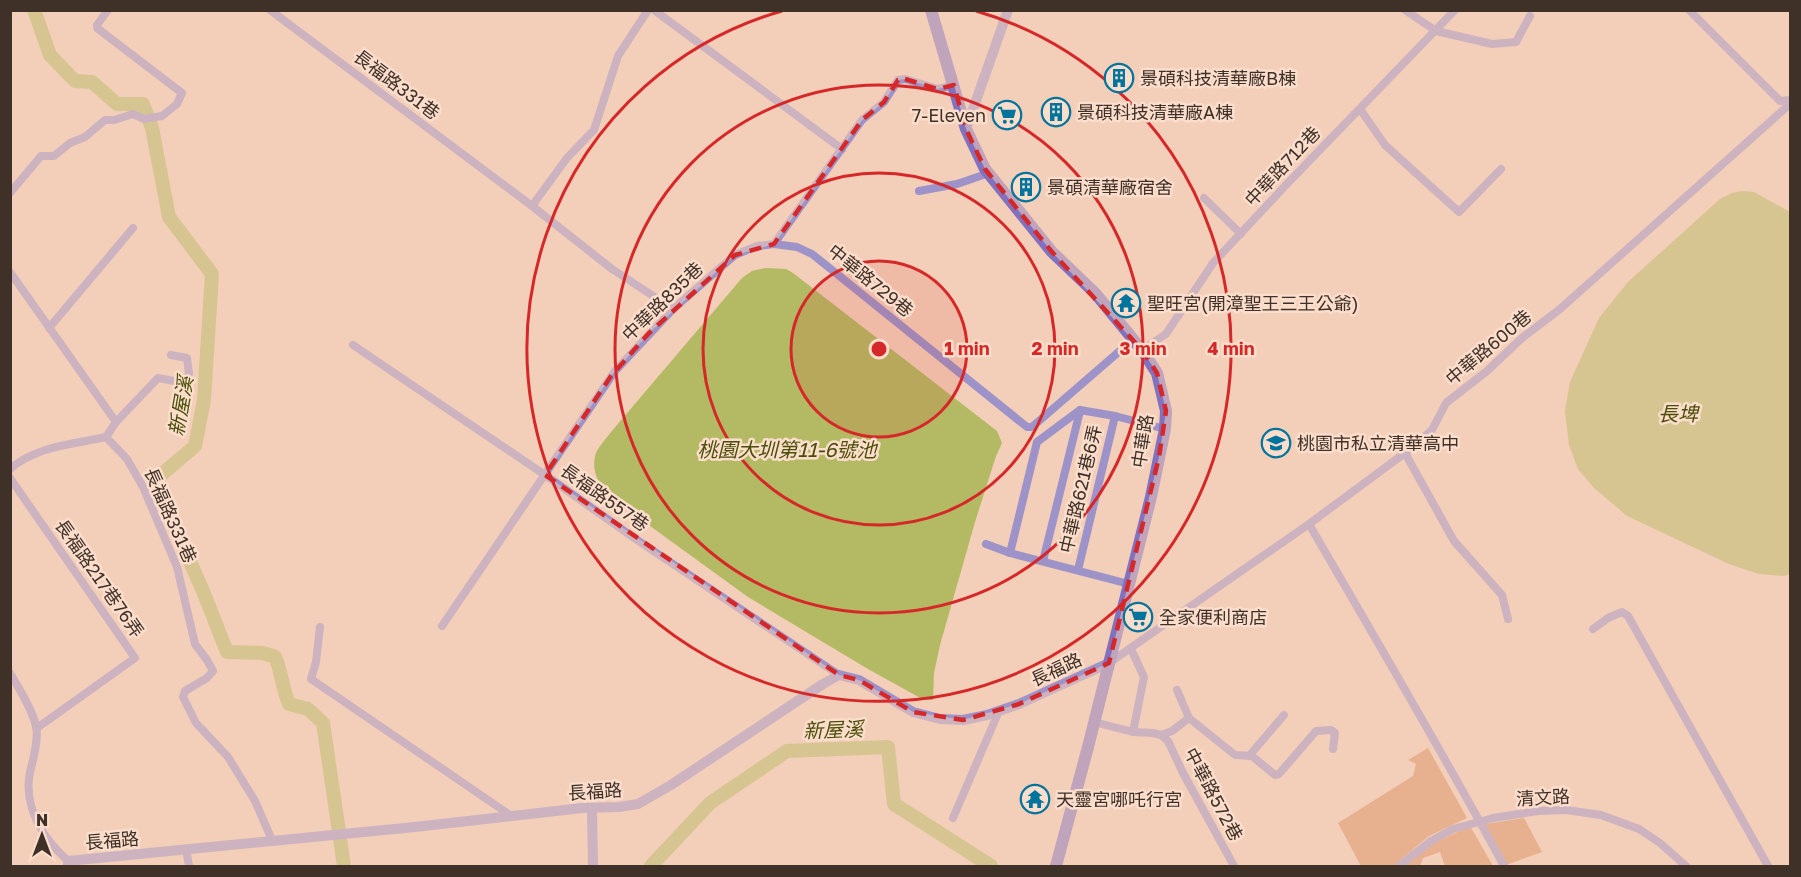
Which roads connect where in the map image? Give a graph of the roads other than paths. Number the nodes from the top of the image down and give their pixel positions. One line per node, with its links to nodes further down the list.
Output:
1 (108, 10): 20 (street)
2 (270, 10): 22 (street, 長福路331巷)
3 (648, 10): 22 (street)
4 (654, 10): 16 (street)
5 (931, 10): 12 (main road, 中華路)
6 (1008, 10): 15 (street)
7 (1405, 10): 11 (street)
8 (1455, 10): 11 (street, 中華路712巷)
9 (1689, 10): 13 (street)
10 (1530, 16): 11 (street)
11 (1436, 31): 14 (street, 中華路712巷)
12 (954, 85): 15 (main road, 中華路); 16 (street)
13 (1791, 102): 37 (street, 中華路600巷)
14 (1360, 109): 17 (street); 24 (street, 中華路712巷)
15 (966, 129): 18 (main road, 中華路)
16 (842, 149): 25 (street)
17 (1501, 169)
18 (989, 173): 19 (street); 30 (main road, 中華路)
19 (919, 191)
20 (10, 193)
21 (1204, 198): 24 (street)
22 (532, 206): 27 (street, 長福路331巷)
23 (133, 228): 28 (street)
24 (1241, 234): 30 (street, 中華路712巷)
25 (774, 244): 27 (street, 中華路835巷); 30 (street, 中華路729巷)
26 (10, 272): 28 (street)
27 (673, 309): 39 (street, 中華路835巷)
28 (49, 328): 34 (street)
29 (353, 345): 39 (street, 長福路557巷)
30 (1139, 346): 35 (main road, 中華路)
31 (171, 355): 34 (street)
32 (1080, 410): 33 (street); 43 (street); 44 (street)
33 (1115, 416): 35 (street); 45 (street, 中華路621巷6弄)
34 (116, 422): 36 (street)
35 (1165, 429): 46 (main road, 中華路)
36 (106, 437): 38 (street); 69 (street, 長福路331巷)
37 (1405, 453): 41 (street, 中華路600巷); 47 (street)
38 (10, 469)
39 (545, 475): 48 (street, 中華路835巷); 54 (street, 長福路557巷)
40 (10, 478): 60 (street, 長福路217巷76弄)
41 (1309, 524): 51 (street, 中華路600巷); 68 (street)
42 (986, 544): 43 (street)
43 (1010, 553): 44 (street)
44 (1043, 561): 45 (street)
45 (1078, 570): 46 (street)
46 (1129, 584): 52 (main road, 中華路)
47 (1508, 619)
48 (442, 626)
49 (320, 627): 66 (street)
50 (1593, 629): 79 (street)
51 (1131, 649): 52 (street, 中華路600巷); 61 (street)
52 (1109, 663): 56 (street, 長福路); 59 (main road, 中華路)
53 (10, 673): 60 (street)
54 (839, 675): 56 (street, 長福路); 65 (street, 長福路)
55 (1177, 690): 58 (street)
56 (999, 711): 67 (street)
57 (1284, 715): 64 (street)
58 (1189, 718): 62 (street); 64 (street)
59 (1094, 722): 61 (street, 中華路572巷); 74 (main road, 中華路)
60 (37, 728): 71 (street)
61 (1133, 732): 62 (street, 中華路572巷)
62 (1161, 735): 75 (street, 中華路572巷)
63 (1333, 749): 64 (street)
64 (1249, 756)
65 (592, 809): 66 (street, 長福路); 73 (street)
66 (510, 815): 69 (street, 長福路)
67 (953, 818)
68 (1479, 821): 76 (street, 清文路); 77 (street); 78 (street, 清文路)
69 (272, 840): 70 (street, 長福路)
70 (186, 849): 71 (street, 長福路); 72 (street)
71 (68, 864)
72 (189, 867)
73 (593, 867)
74 (1056, 867)
75 (1234, 867)
76 (1399, 867)
77 (1504, 867)
78 (1686, 867)
79 (1768, 867)

